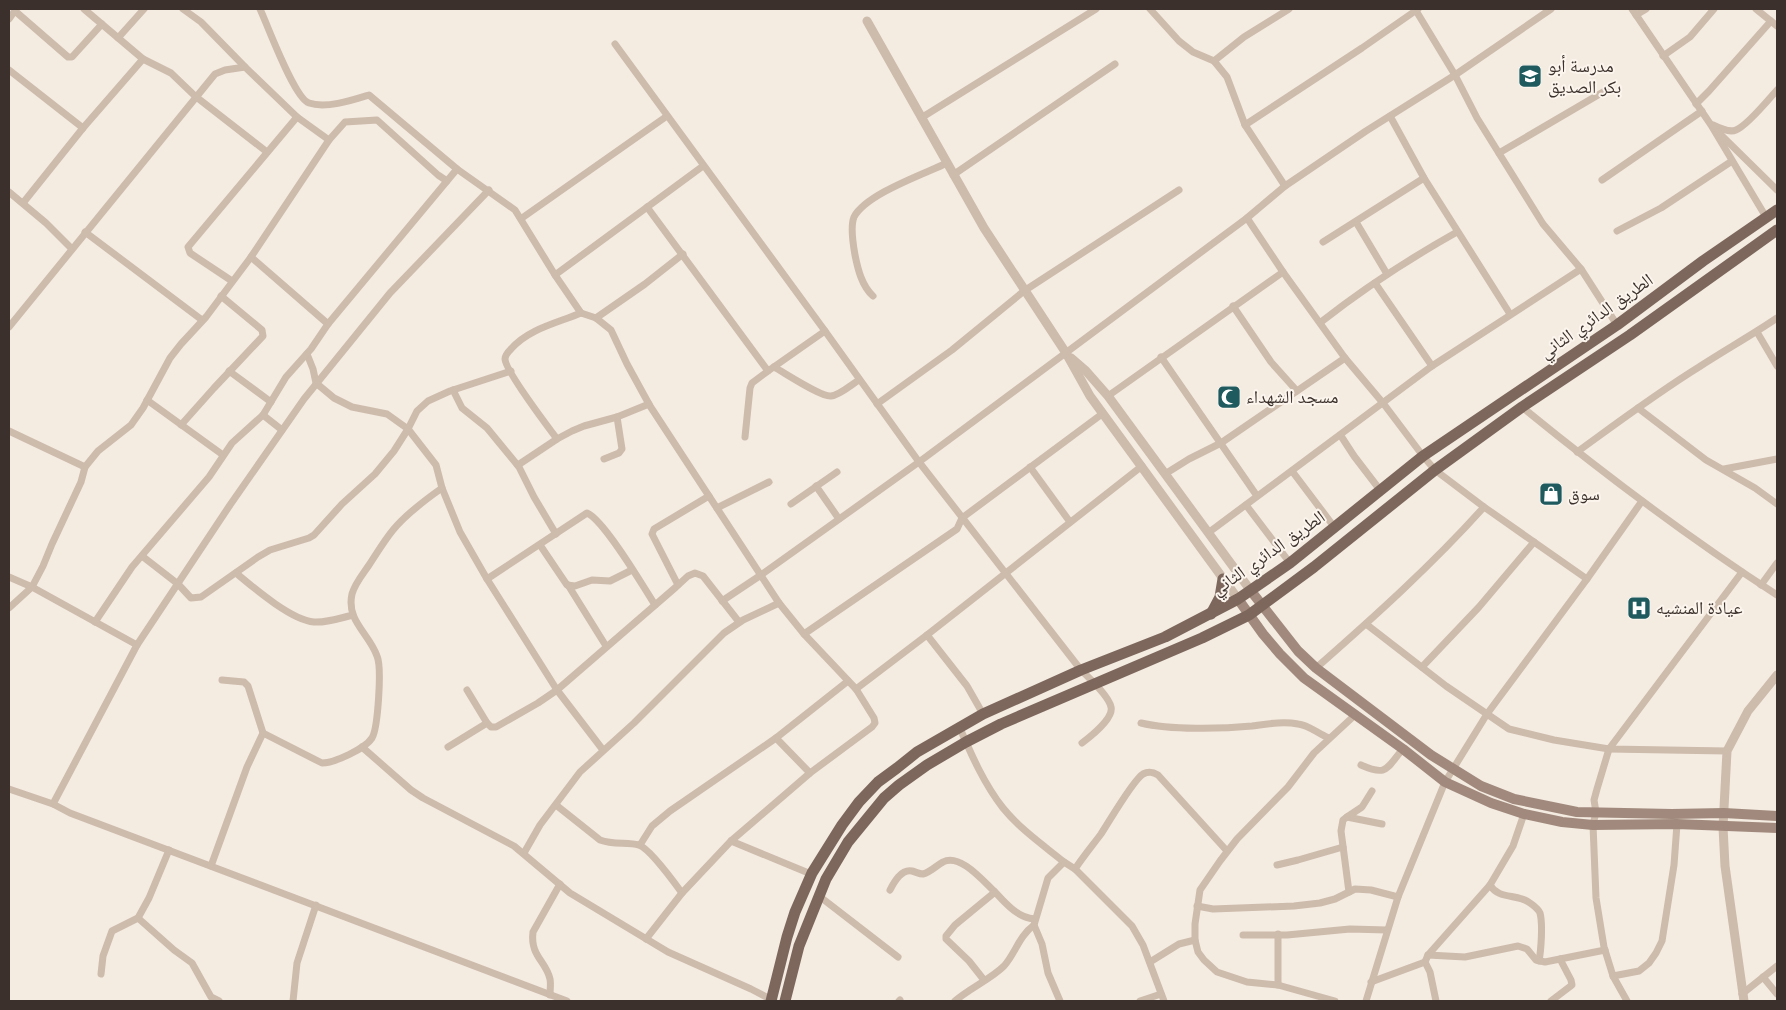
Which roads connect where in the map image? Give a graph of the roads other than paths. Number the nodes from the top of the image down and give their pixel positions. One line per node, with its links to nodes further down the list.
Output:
1 (84, 9): 18 (street)
2 (144, 9): 19 (street)
3 (183, 9): 25 (street)
4 (260, 9): 46 (street)
5 (1096, 9): 36 (street)
6 (1150, 9): 23 (street)
7 (1289, 9): 23 (street)
8 (1416, 9): 27 (street); 37 (street)
9 (1551, 9): 27 (street)
10 (1646, 9): 14 (street)
11 (1714, 9): 21 (street)
12 (1756, 9): 17 (street)
13 (16, 10): 15 (street); 18 (street)
14 (1634, 12): 21 (street)
15 (9, 19)
16 (867, 21): 36 (street)
17 (1774, 23): 31 (street)
18 (102, 24): 19 (street)
19 (118, 38): 22 (street)
20 (615, 44): 33 (street)
21 (1663, 56): 31 (street)
22 (143, 59): 30 (street); 39 (street)
23 (1214, 61): 37 (street)
24 (1115, 64): 47 (street)
25 (245, 67): 30 (street); 35 (street)
26 (9, 70): 39 (street)
27 (1455, 75): 34 (street); 42 (street)
28 (1610, 88): 42 (street)
29 (1777, 90): 38 (street)
30 (195, 96): 41 (street); 64 (street)
31 (1696, 104): 32 (street)
32 (1702, 111): 38 (street); 50 (street)
33 (667, 116): 45 (street); 60 (street)
34 (1390, 116): 48 (street); 51 (street)
35 (297, 117): 40 (street); 41 (street)
36 (921, 118): 44 (street)
37 (1245, 125): 51 (street)
38 (1711, 125): 43 (street); 54 (street)
39 (83, 128): 56 (street)
40 (329, 140): 49 (street); 70 (street)
41 (267, 152): 75 (street)
42 (1499, 153): 71 (street)
43 (1732, 161): 59 (street); 63 (street)
44 (947, 163): 47 (street); 79 (street)
45 (703, 166): 57 (street); 90 (street)
46 (457, 169): 49 (street); 52 (street)
47 (953, 175): 77 (street)
48 (1424, 178): 62 (street); 65 (street)
49 (447, 180): 87 (street)
50 (1602, 180)
51 (1285, 186): 61 (street)
52 (489, 190): 60 (street); 102 (street)
53 (1178, 190): 77 (street)
54 (1777, 190)
55 (9, 192): 56 (street)
56 (22, 203): 68 (street)
57 (648, 207): 69 (street); 74 (street)
58 (1777, 210): 59 (main road, الطريق الدائري الثاني)
59 (1766, 216): 66 (main road); 88 (main road, الطريق الدائري الثاني)
60 (522, 218): 74 (street)
61 (1247, 218): 72 (street); 92 (street)
62 (1356, 222): 67 (street); 73 (street)
63 (1617, 231)
64 (85, 232): 68 (street); 85 (street)
65 (1457, 232): 73 (street); 82 (street)
66 (1777, 232): 111 (main road, الطريق الدائري الثاني)
67 (1323, 242)
68 (72, 248): 89 (street)
69 (683, 254): 83 (street); 98 (street)
70 (251, 257): 75 (street); 87 (street)
71 (1581, 269): 82 (street); 88 (street)
72 (1283, 272): 80 (street); 86 (street)
73 (1387, 274): 76 (street)
74 (555, 275): 81 (street)
75 (232, 281): 78 (street)
76 (1376, 283): 86 (street); 96 (street)
77 (1024, 291): 92 (street); 110 (street)
78 (221, 296): 85 (street); 99 (street)
79 (873, 296)
80 (1233, 306): 94 (street); 104 (street)
81 (581, 313): 83 (street); 100 (street)
82 (1510, 314): 96 (street)
83 (596, 318): 109 (street)
84 (1777, 318): 91 (street)
85 (202, 320): 106 (street)
86 (1320, 322): 95 (street)
87 (328, 324): 93 (street)
88 (1617, 325): 126 (main road, الطريق الدائري الثاني)
89 (9, 327)
90 (825, 330): 98 (street); 101 (street)
91 (1757, 332): 97 (street); 112 (street)
92 (1066, 353): 105 (street); 113 (street); 129 (street)
93 (307, 354): 102 (street); 107 (street)
94 (1161, 357): 105 (street); 123 (street)
95 (1345, 358): 104 (street); 108 (street)
96 (1432, 366): 108 (street)
97 (1777, 366)
98 (771, 369): 101 (street); 121 (street)
99 (230, 371): 107 (street); 116 (street)
100 (511, 372): 103 (street); 122 (street)
101 (859, 380): 110 (street)
102 (316, 383): 117 (street); 118 (street)
103 (453, 390): 118 (street); 130 (street)
104 (1297, 391): 123 (street)
105 (1108, 396): 138 (street)
106 (147, 400): 116 (street); 132 (street)
107 (271, 402): 114 (street)
108 (1383, 403): 120 (street); 126 (street)
109 (649, 404): 115 (street); 143 (street)
110 (877, 404): 129 (street)
111 (1522, 407): 124 (street); 135 (main road, الطريق الدائري الثاني)
112 (1638, 408): 124 (street); 134 (street)
113 (1102, 414): 131 (street); 133 (street)
114 (263, 415): 117 (street); 125 (street)
115 (617, 417): 122 (street); 127 (street)
116 (181, 425): 125 (street)
117 (282, 430): 171 (street)
118 (408, 430): 141 (street); 164 (street)
119 (9, 431): 132 (street)
120 (1341, 436): 136 (street); 142 (street)
121 (746, 437)
122 (557, 439): 130 (street)
123 (1221, 443): 138 (street); 144 (street)
124 (1577, 452): 145 (street)
125 (223, 455): 159 (street)
126 (1423, 456): 135 (street); 142 (main road, الطريق الدائري الثاني)
127 (604, 459)
128 (1777, 459): 134 (street)
129 (919, 462): 151 (street); 152 (street)
130 (518, 465): 156 (street)
131 (1142, 466): 153 (street); 169 (street)
132 (85, 467): 175 (street)
133 (1030, 467): 151 (street); 153 (street)
134 (1724, 469): 147 (street)
135 (1435, 470): 149 (street); 182 (main road, الطريق الدائري الثاني)
136 (1292, 471): 144 (street); 154 (street)
137 (837, 472): 140 (street)
138 (1165, 474): 155 (street)
139 (769, 482): 150 (street)
140 (816, 486): 146 (street); 152 (street)
141 (442, 488): 168 (street); 185 (street)
142 (1380, 490): 154 (main road, الطريق الدائري الثاني)
143 (709, 496): 150 (street); 173 (street)
144 (1257, 496): 148 (street)
145 (1642, 501): 163 (street); 170 (street)
146 (791, 504)
147 (1777, 504)
148 (1246, 505): 155 (street); 160 (street)
149 (1484, 507): 157 (street); 189 (street)
150 (717, 508): 166 (street)
151 (962, 518): 165 (street); 190 (street)
152 (839, 519): 166 (street)
153 (1070, 522): 165 (street)
154 (1335, 528): 160 (main road, الطريق الدائري الثاني)
155 (1208, 532): 176 (street)
156 (556, 534): 158 (street); 162 (street)
157 (1534, 542): 170 (street); 194 (street)
158 (540, 545): 168 (street); 172 (street)
159 (142, 556): 171 (street); 187 (street)
160 (1290, 563): 176 (main road, الطريق الدائري الثاني)
161 (1777, 564): 174 (street)
162 (632, 570): 172 (street); 181 (street)
163 (1742, 572): 174 (street); 218 (street)
164 (236, 574): 171 (street); 185 (street)
165 (1005, 574): 191 (street); 196 (street)
166 (761, 575): 179 (street); 180 (street)
167 (9, 577): 175 (street)
168 (487, 579): 203 (street)
169 (1223, 579): 178 (street); 184 (main road)
170 (1587, 579): 205 (street)
171 (178, 584): 192 (street)
172 (568, 584): 193 (street)
173 (678, 585): 179 (street); 181 (street)
174 (1762, 585): 177 (street)
175 (32, 587): 183 (street); 187 (street)
176 (1251, 590): 178 (main road, الطريق الدائري الثاني); 182 (main road)
177 (1777, 595)
178 (1238, 600): 184 (main road, الطريق الدائري الثاني); 186 (main road)
179 (722, 601): 188 (street)
180 (779, 603): 188 (street); 190 (street)
181 (655, 605): 193 (street)
182 (1262, 606): 186 (main road, الطريق الدائري الثاني); 195 (main road)
183 (9, 608)
184 (1211, 614): 196 (main road, الطريق الدائري الثاني)
185 (352, 615): 215 (street)
186 (1248, 615): 200 (main road, الطريق الدائري الثاني); 206 (main road)
187 (95, 622): 192 (street)
188 (739, 622): 219 (street)
189 (1366, 624): 194 (street); 195 (street)
190 (804, 634): 199 (street)
191 (927, 636): 201 (street); 204 (street)
192 (137, 645): 227 (street)
193 (606, 646): 203 (street)
194 (1422, 667): 205 (street)
195 (1316, 668): 222 (main road)
196 (1081, 670): 200 (street); 204 (main road, الطريق الدائري الثاني)
197 (1777, 675): 220 (street)
198 (222, 680): 210 (street)
199 (848, 682): 201 (street); 211 (street)
200 (1095, 685): 213 (main road, الطريق الدائري الثاني); 214 (street)
201 (856, 689): 223 (street)
202 (467, 690): 208 (street)
203 (556, 690): 208 (street); 219 (street)
204 (982, 714): 209 (main road, الطريق الدائري الثاني)
205 (1487, 714): 218 (street); 222 (street)
206 (1355, 715): 212 (street); 217 (main road)
207 (1140, 722): 212 (street)
208 (487, 723): 216 (street)
209 (959, 726): 213 (street); 249 (main road, الطريق الدائري الثاني)
210 (263, 733): 215 (street); 247 (street)
211 (776, 738): 223 (street); 240 (street)
212 (1329, 738): 243 (street)
213 (966, 742): 245 (street); 256 (main road, الطريق الدائري الثاني)
214 (1082, 743)
215 (362, 747): 244 (street)
216 (448, 747)
217 (1403, 749): 221 (street); 224 (main road)
218 (1609, 749): 220 (street); 229 (street)
219 (603, 750): 228 (street)
220 (1727, 751): 230 (street)
221 (1361, 765)
222 (1453, 770): 224 (street); 229 (main road)
223 (810, 773): 239 (street)
224 (1445, 782): 231 (main road); 257 (street)
225 (9, 789): 227 (street)
226 (1372, 791): 233 (street)
227 (53, 804): 242 (street)
228 (556, 804): 240 (street); 244 (street)
229 (1596, 812): 230 (main road); 236 (street)
230 (1724, 813): 232 (main road); 237 (street)
231 (1524, 814): 236 (main road); 251 (street)
232 (1777, 816)
233 (1347, 817): 234 (street); 241 (street)
234 (1382, 824)
235 (1678, 824): 236 (main road); 237 (main road); 275 (street)
236 (1593, 825): 267 (street)
237 (1723, 827): 238 (main road); 283 (street)
238 (1777, 828)
239 (731, 842): 249 (street); 255 (street)
240 (640, 846): 255 (street)
241 (1343, 847): 246 (street); 254 (street)
242 (169, 850): 247 (street); 260 (street)
243 (1227, 851): 248 (street); 259 (street)
244 (524, 853): 250 (street)
245 (1064, 862): 248 (street); 261 (street)
246 (1276, 865)
247 (211, 866): 258 (street)
248 (1075, 869): 272 (street)
249 (811, 874): 288 (main road, الطريق الدائري الثاني)
250 (560, 884): 265 (street); 281 (street)
251 (1490, 886): 269 (street); 271 (street)
252 (890, 890): 253 (street)
253 (994, 892): 261 (street); 277 (street)
254 (1349, 892): 257 (street); 259 (street)
255 (682, 893): 265 (street)
256 (819, 896): 268 (street); 289 (main road, الطريق الدائري الثاني)
257 (1398, 897): 262 (street)
258 (316, 905): 281 (street); 286 (street)
259 (1197, 906): 266 (street)
260 (138, 918): 274 (street); 284 (street)
261 (1035, 922): 277 (street); 291 (street)
262 (1387, 930): 263 (street); 278 (street)
263 (1278, 934): 264 (street); 279 (street)
264 (1243, 935)
265 (646, 940): 288 (street)
266 (1195, 940): 272 (street); 279 (street)
267 (1605, 950): 270 (street); 275 (street)
268 (898, 957)
269 (1426, 958): 271 (street); 278 (street); 295 (street)
270 (1560, 960): 271 (street); 296 (street)
271 (1539, 961)
272 (1150, 962): 282 (street)
273 (1777, 966): 276 (street)
274 (101, 974)
275 (1613, 976): 297 (street)
276 (1763, 978): 280 (street); 283 (street)
277 (984, 980): 290 (street)
278 (1371, 982): 294 (street)
279 (1278, 985): 293 (street)
280 (1777, 994)
281 (550, 995): 287 (street)
282 (1163, 998): 292 (street)
283 (1743, 998)
284 (210, 999): 285 (street)
285 (219, 1001)
286 (293, 1001)
287 (567, 1001)
288 (772, 1001)
289 (785, 1001)
290 (955, 1001)
291 (1060, 1001)
292 (1140, 1001)
293 (1335, 1001)
294 (1366, 1001)
295 (1436, 1001)
296 (1551, 1001)
297 (1627, 1001)

